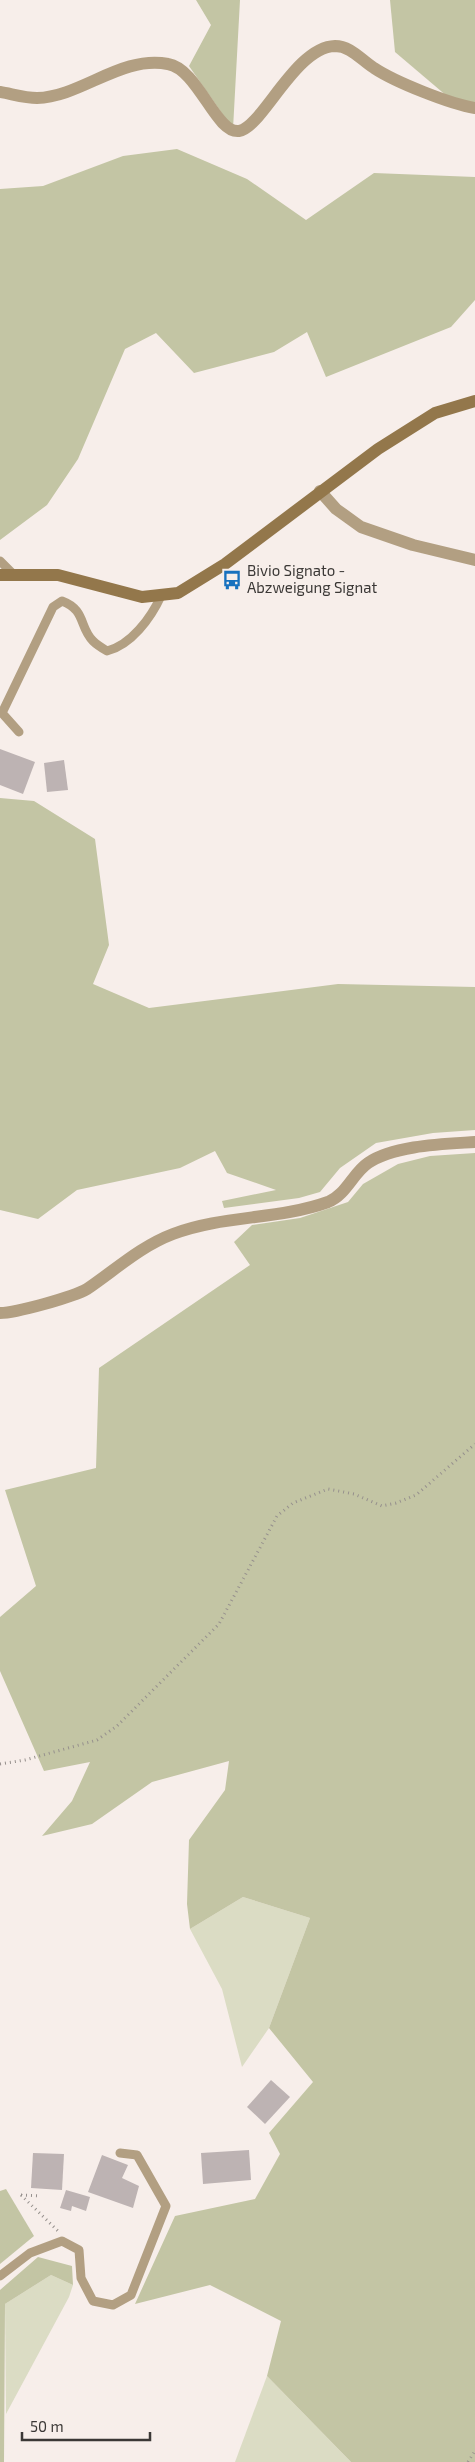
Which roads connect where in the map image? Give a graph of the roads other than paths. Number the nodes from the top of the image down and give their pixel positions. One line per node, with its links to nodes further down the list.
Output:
1 (0, 92): 2 (street)
2 (475, 108)
3 (475, 401): 4 (main road)
4 (320, 491): 5 (street); 8 (main road)
5 (475, 560)
6 (0, 561): 7 (lane)
7 (6, 575): 8 (main road)
8 (161, 596): 9 (lane)
9 (19, 732)
10 (475, 1142): 11 (street)
11 (0, 1313)
12 (120, 2152): 13 (lane)
13 (0, 2276)

